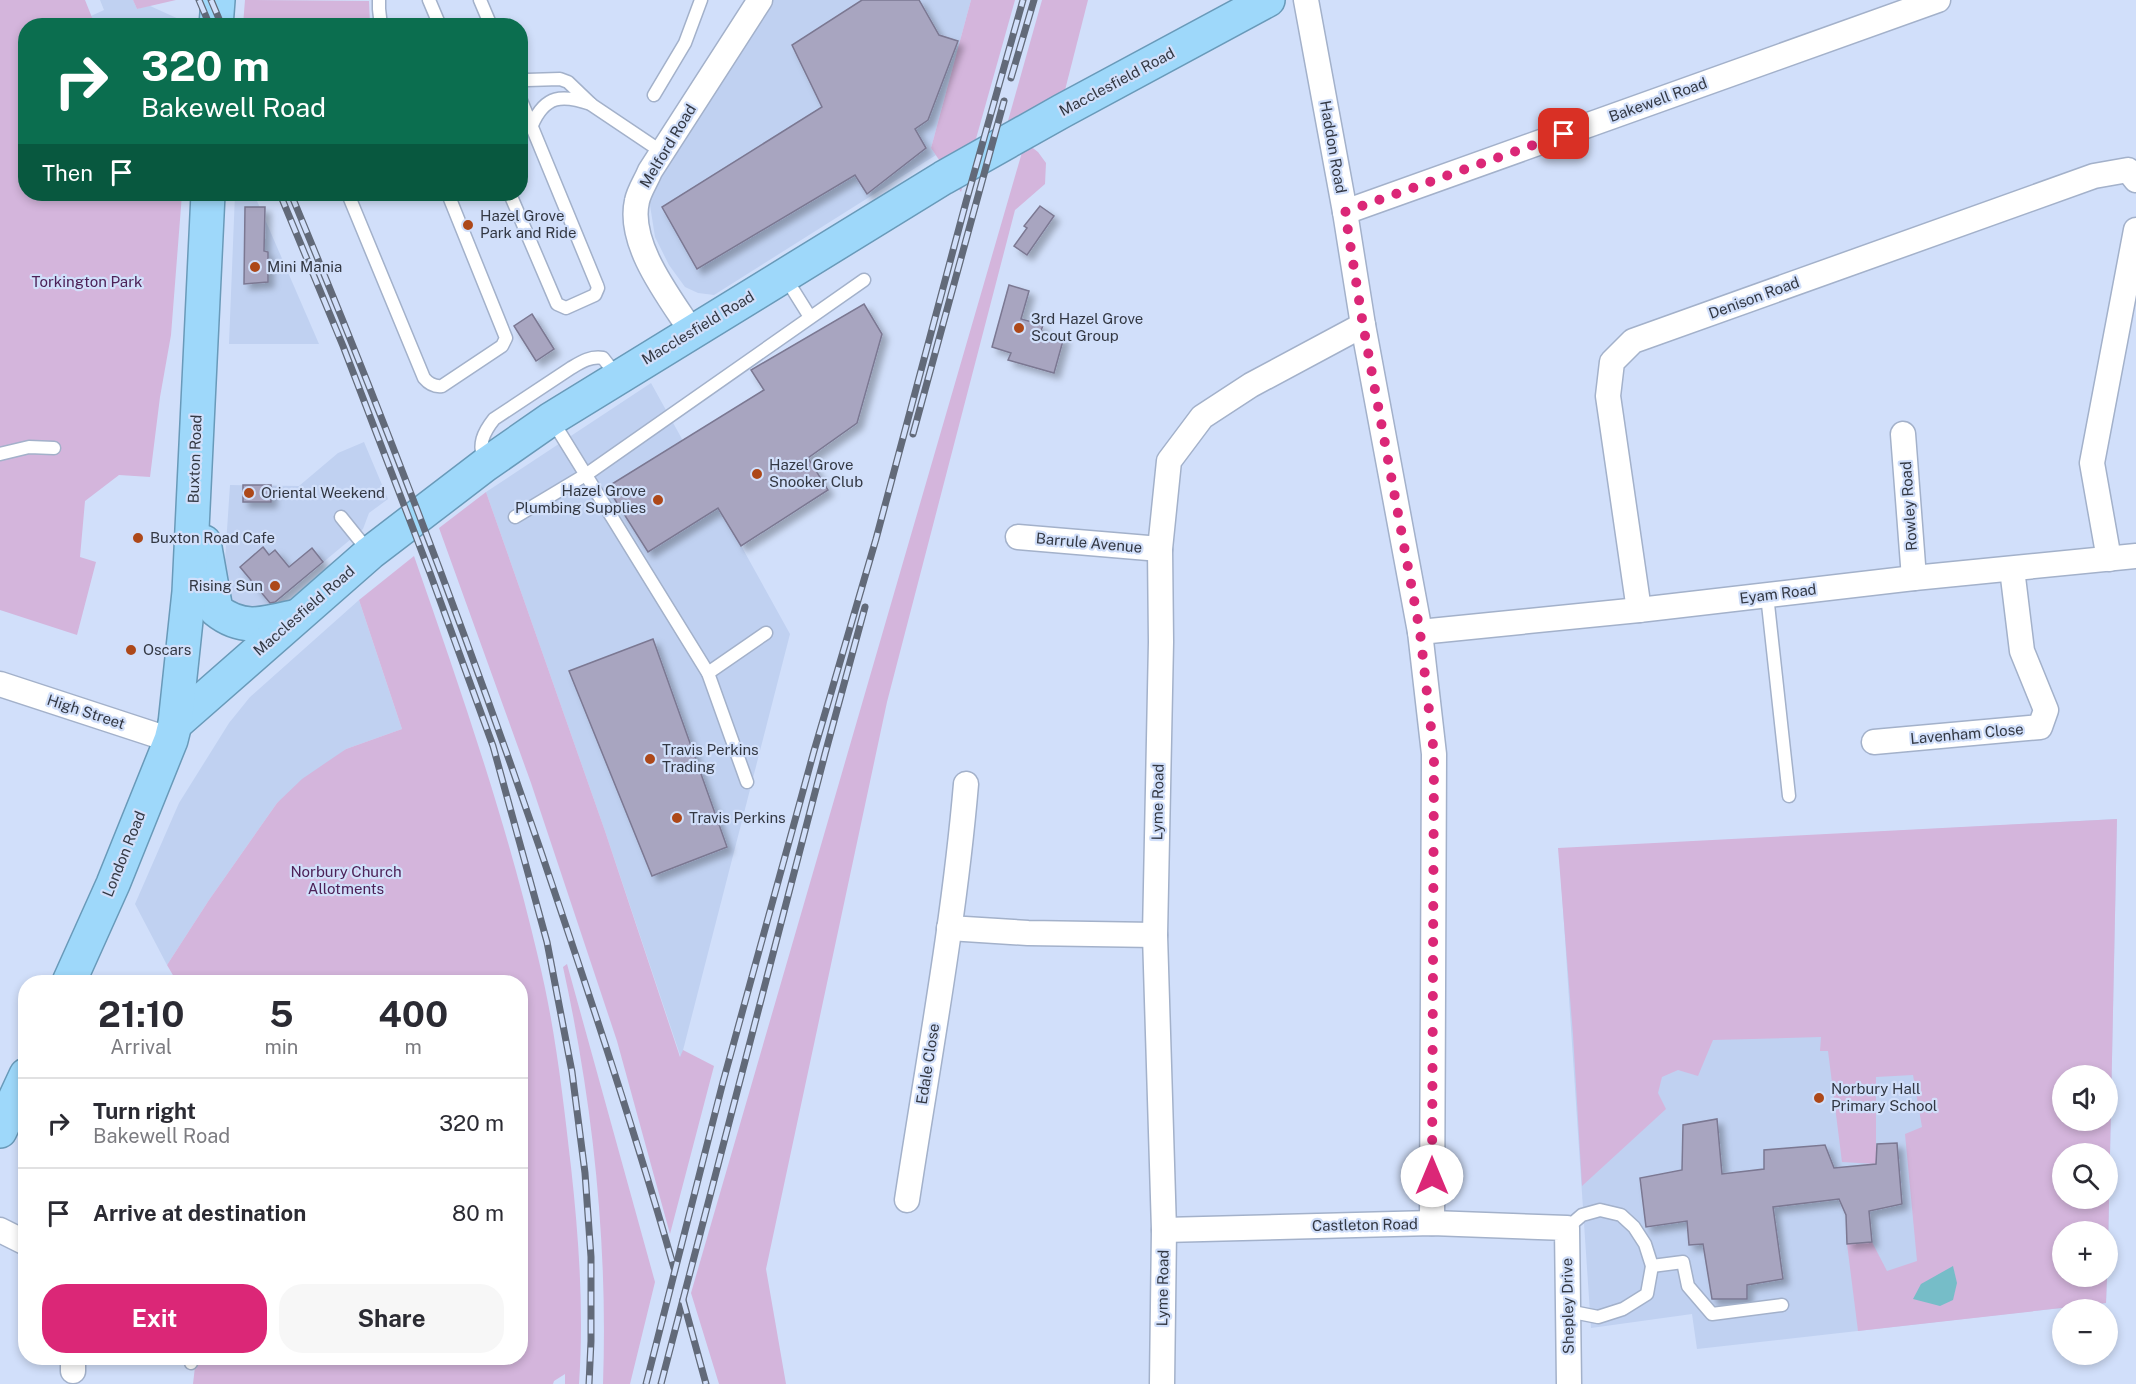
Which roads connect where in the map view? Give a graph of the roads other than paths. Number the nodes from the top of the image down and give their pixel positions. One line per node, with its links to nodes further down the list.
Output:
1 (218, 0): 10 (highway)
2 (379, 0): 11 (lane)
3 (429, 0): 12 (lane)
4 (480, 0): 13 (lane)
5 (701, 0): 15 (lane)
6 (760, 0): 19 (street, Melford Road)
7 (1268, 0): 27 (highway, Macclesfield Road)
8 (1306, 0): 25 (street, Haddon Road)
9 (1938, 0): 25 (street, Bakewell Road)
10 (217, 18)
11 (380, 18)
12 (437, 18)
13 (488, 18)
14 (528, 80): 16 (lane)
15 (654, 94)
16 (592, 105): 18 (lane); 19 (lane)
17 (528, 116): 18 (lane)
18 (532, 125): 24 (lane)
19 (663, 152): 31 (street, Melford Road)
20 (2136, 180): 50 (street, Denison Road)
21 (208, 201): 39 (highway, Buxton Road)
22 (351, 201): 23 (lane)
23 (453, 201)
24 (513, 201)
25 (1345, 212): 30 (street, Haddon Road)
26 (2136, 230): 46 (street)
27 (785, 276): 29 (lane); 31 (highway, Macclesfield Road)
28 (864, 280): 29 (lane)
29 (810, 317): 38 (lane)
30 (1363, 325): 43 (street, Lyme Road); 52 (street, Haddon Road)
31 (692, 332): 32 (highway, Macclesfield Road)
32 (617, 377): 33 (highway, Macclesfield Road); 37 (lane)
33 (551, 419): 37 (highway, Macclesfield Road); 38 (lane)
34 (1904, 435): 48 (street, Rowley Road)
35 (54, 448): 36 (lane)
36 (0, 454)
37 (486, 465): 44 (highway, Macclesfield Road)
38 (587, 474): 41 (lane); 54 (lane)
39 (195, 493): 51 (highway); 56 (highway, Buxton Road)
40 (341, 517): 44 (lane)
41 (514, 517)
42 (1018, 537): 43 (street, Barrule Avenue)
43 (1160, 549): 62 (street, Lyme Road)
44 (370, 553): 51 (highway, Macclesfield Road)
45 (2136, 556): 46 (street, Eyam Road)
46 (2109, 559): 47 (street, Eyam Road)
47 (2012, 569): 48 (street, Eyam Road); 57 (street, Lavenham Close)
48 (1914, 578): 49 (street, Eyam Road)
49 (1767, 595): 50 (street, Eyam Road); 60 (lane)
50 (1639, 610): 52 (street, Eyam Road)
51 (299, 616): 56 (highway, Macclesfield Road)
52 (1420, 632): 67 (street, Haddon Road)
53 (766, 633): 54 (lane)
54 (708, 673): 58 (lane)
55 (0, 684): 56 (street, High Street)
56 (173, 732): 63 (highway, London Road)
57 (1874, 742)
58 (747, 782)
59 (966, 784): 61 (street, Edale Close)
60 (1789, 796)
61 (949, 928): 62 (street); 66 (street, Edale Close)
62 (1155, 935): 70 (street, Lyme Road)
63 (72, 975)
64 (18, 1091): 65 (highway)
65 (0, 1131)
66 (907, 1200)
67 (1432, 1223): 68 (street, Castleton Road); 70 (street, Castleton Road)
68 (1567, 1228): 72 (lane); 74 (street, Shepley Drive)
69 (0, 1230): 71 (street)
70 (1164, 1230): 75 (street, Lyme Road)
71 (18, 1239)
72 (1652, 1266): 73 (lane); 74 (lane)
73 (1782, 1305)
74 (1568, 1311): 76 (street, Shepley Drive)
75 (1162, 1384)
76 (1569, 1384)

